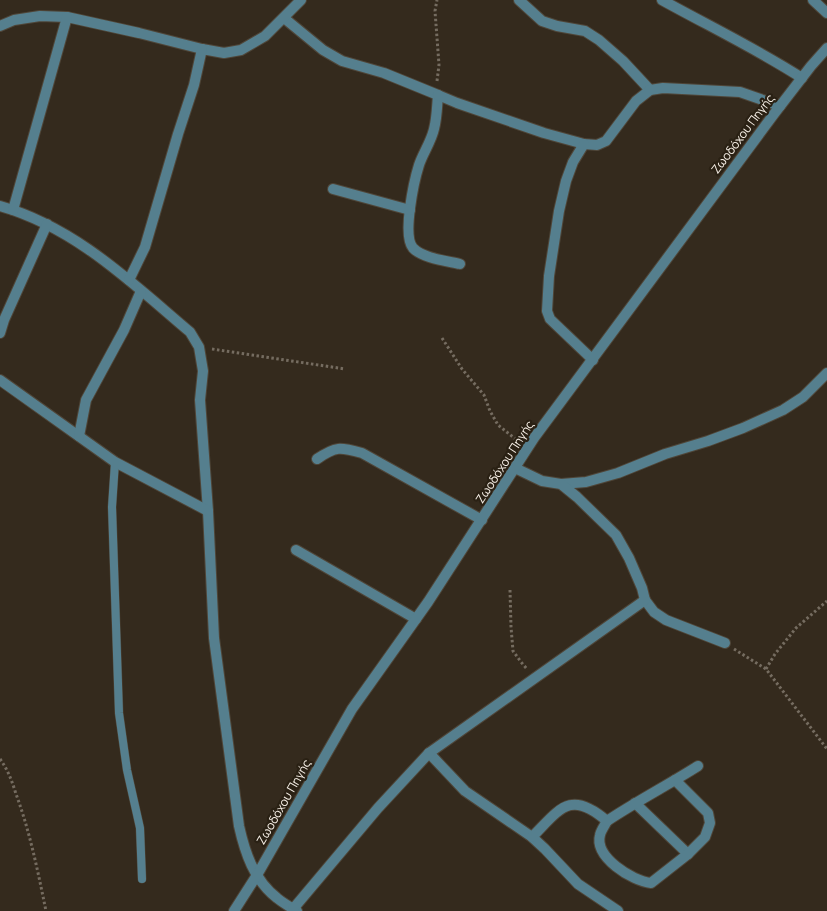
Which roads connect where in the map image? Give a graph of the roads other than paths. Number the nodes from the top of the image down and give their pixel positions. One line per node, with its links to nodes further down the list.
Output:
1 (301, 0): 7 (street)
2 (519, 0): 12 (street)
3 (662, 0): 11 (street)
4 (813, 0): 5 (street)
5 (827, 13)
6 (67, 17): 8 (street); 10 (street); 18 (street)
7 (284, 18): 10 (street); 13 (street)
8 (0, 26)
9 (827, 48): 11 (street, Ζωοδόχου Πηγής)
10 (202, 49): 22 (street)
11 (802, 78): 14 (street, Ζωοδόχου Πηγής)
12 (650, 90): 14 (street); 15 (street)
13 (438, 95): 15 (street); 19 (street)
14 (780, 106): 25 (street, Ζωοδόχου Πηγής)
15 (584, 144): 25 (street)
16 (333, 189): 19 (street)
17 (0, 206): 18 (street)
18 (13, 210): 20 (street)
19 (410, 210): 21 (street)
20 (47, 224): 22 (street); 24 (street)
21 (460, 264)
22 (129, 280): 23 (street)
23 (141, 291): 28 (street); 33 (street)
24 (0, 333)
25 (593, 360): 31 (street, Ζωοδόχου Πηγής)
26 (827, 373): 32 (street)
27 (0, 380): 28 (street)
28 (78, 436): 30 (street)
29 (317, 459): 34 (street)
30 (115, 462): 33 (street); 47 (lane)
31 (515, 468): 32 (street); 34 (street, Ζωοδόχου Πηγής)
32 (561, 484): 36 (street)
33 (208, 511): 46 (street)
34 (482, 520): 37 (street, Ζωοδόχου Πηγής)
35 (296, 550): 37 (street)
36 (645, 600): 38 (street); 39 (street)
37 (416, 619): 46 (street, Ζωοδόχου Πηγής)
38 (725, 643)
39 (429, 753): 44 (street); 48 (street)
40 (698, 766): 41 (street)
41 (675, 780): 42 (street); 45 (street)
42 (634, 803): 43 (street); 45 (street)
43 (607, 821): 44 (street); 45 (street)
44 (532, 837): 50 (street)
45 (688, 854)
46 (257, 875): 48 (street); 49 (street, Ζωοδόχου Πηγής)
47 (142, 879)
48 (295, 910)
49 (234, 911)
50 (618, 911)

